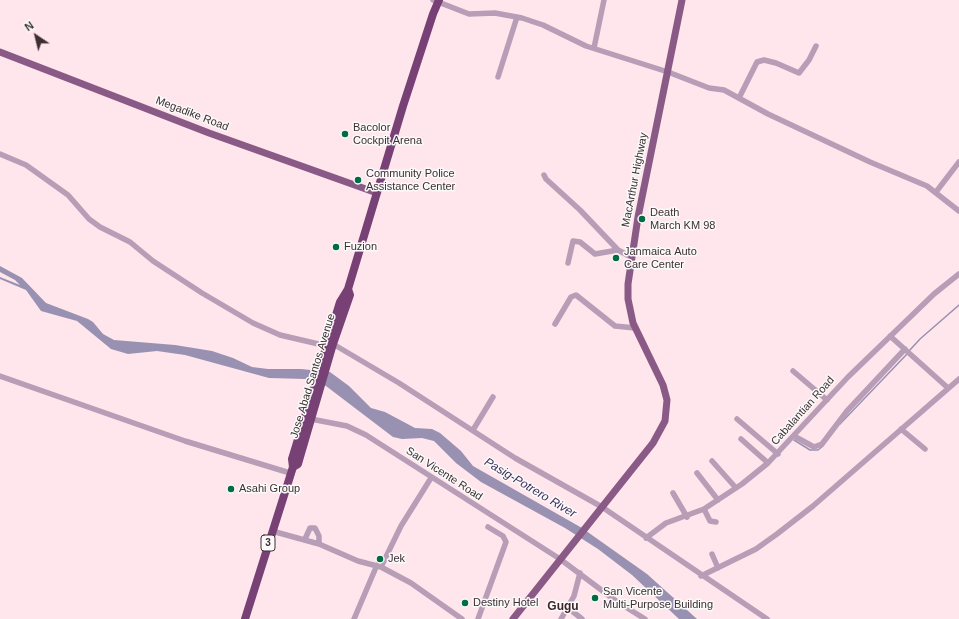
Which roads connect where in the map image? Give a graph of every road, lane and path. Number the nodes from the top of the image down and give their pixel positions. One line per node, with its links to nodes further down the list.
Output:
1 (436, 0): 4 (street); 15 (highway, Jose Abad Santos Avenue / 3)
2 (604, 0): 6 (street)
3 (682, 0): 8 (main road, MacArthur Highway)
4 (517, 16): 6 (street); 9 (street)
5 (816, 46): 10 (street)
6 (594, 48): 8 (street)
7 (0, 52): 15 (main road, Megadike Road)
8 (668, 72): 10 (street); 18 (main road, MacArthur Highway)
9 (498, 77)
10 (739, 98): 14 (street)
11 (0, 154): 24 (street)
12 (959, 162): 14 (street)
13 (544, 175): 17 (street)
14 (936, 192): 16 (street)
15 (377, 193): 24 (highway, Jose Abad Santos Avenue / 3)
16 (959, 211)
17 (618, 250): 18 (street); 19 (street)
18 (631, 257): 22 (main road, MacArthur Highway)
19 (568, 263)
20 (959, 274): 23 (street, Cabalantian Road)
21 (555, 324): 22 (street)
22 (635, 328): 48 (main road, MacArthur Highway)
23 (890, 336): 25 (street); 31 (street, Cabalantian Road)
24 (329, 347): 32 (highway, Jose Abad Santos Avenue / 3); 35 (street)
25 (906, 350): 29 (street); 36 (street)
26 (793, 371): 31 (street)
27 (0, 376): 42 (street)
28 (959, 379): 29 (street)
29 (948, 388): 34 (street)
30 (493, 397): 35 (street)
31 (827, 400): 36 (street, Cabalantian Road)
32 (309, 416): 42 (highway, Jose Abad Santos Avenue / 3); 44 (street, San Vicente Road)
33 (737, 419): 39 (street)
34 (901, 429): 38 (street); 60 (street)
35 (473, 430): 48 (street)
36 (794, 436): 39 (street, Cabalantian Road)
37 (741, 439): 41 (street)
38 (926, 449)
39 (778, 454): 41 (street, Cabalantian Road)
40 (712, 461): 45 (street)
41 (768, 463): 45 (street, Cabalantian Road)
42 (292, 470): 53 (highway, Jose Abad Santos Avenue / 3)
43 (697, 473): 47 (street)
44 (431, 478): 58 (street, San Vicente Road); 59 (street)
45 (736, 488): 47 (street, Cabalantian Road)
46 (673, 493): 50 (street)
47 (718, 500): 49 (street, Cabalantian Road)
48 (601, 508): 54 (street); 58 (main road, MacArthur Highway)
49 (704, 510): 50 (street, Cabalantian Road); 51 (street)
50 (686, 517): 54 (street, Cabalantian Road)
51 (716, 522)
52 (488, 527): 67 (street)
53 (272, 531): 55 (street); 64 (highway, Jose Abad Santos Avenue / 3)
54 (646, 538): 62 (street)
55 (305, 540): 56 (street); 56 (street)
56 (319, 544): 59 (street)
57 (712, 554): 60 (street)
58 (560, 559): 61 (street, San Vicente Road); 68 (main road, MacArthur Highway)
59 (379, 566): 65 (street); 66 (street)
60 (718, 568): 62 (street)
61 (580, 574): 63 (street); 71 (street, San Vicente Road)
62 (702, 576): 72 (street)
63 (567, 607): 69 (street); 70 (street)
64 (245, 619)
65 (354, 619)
66 (462, 619)
67 (478, 619)
68 (513, 619)
69 (561, 619)
70 (582, 619)
71 (645, 619)
72 (767, 619)

